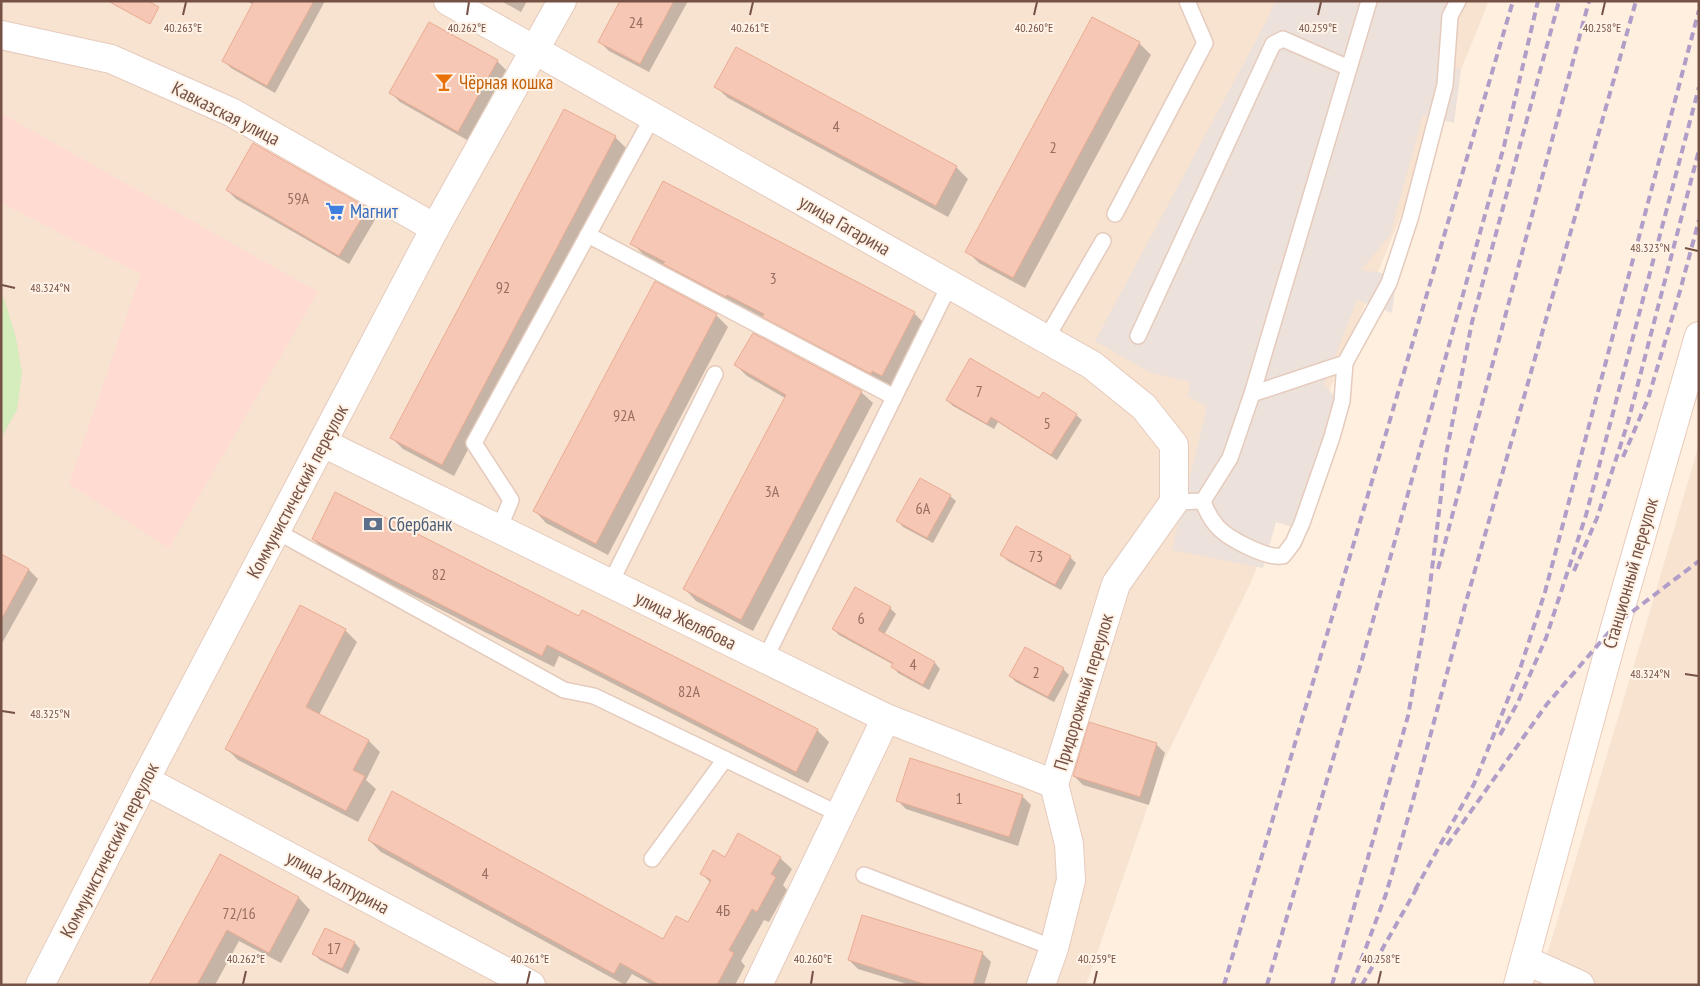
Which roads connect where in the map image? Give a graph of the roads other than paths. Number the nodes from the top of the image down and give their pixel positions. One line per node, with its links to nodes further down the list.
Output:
1 (448, 1): 7 (street, улица Гагарина)
2 (562, 1): 7 (street, Коммунистический переулок)
3 (1187, 1): 10 (lane)
4 (1369, 1): 8 (lane)
5 (1458, 1): 18 (lane)
6 (1, 35): 11 (street, Кавказская улица)
7 (535, 50): 9 (street, улица Гагарина); 11 (street, Коммунистический переулок)
8 (1349, 68): 15 (lane); 20 (lane)
9 (653, 116): 12 (lane); 14 (street, улица Гагарина)
10 (1115, 214)
11 (435, 228): 22 (street, Коммунистический переулок)
12 (588, 235): 21 (lane); 25 (lane)
13 (1103, 241): 17 (lane)
14 (950, 284): 17 (street, улица Гагарина); 21 (lane)
15 (1138, 336)
16 (1699, 336): 37 (street, Станционный переулок)
17 (1046, 339): 24 (street, улица Гагарина)
18 (1345, 363): 20 (lane); 23 (lane)
19 (715, 374): 27 (lane)
20 (1252, 394): 23 (lane)
21 (894, 396): 28 (lane)
22 (323, 443): 25 (street, улица Желябова); 26 (street, Коммунистический переулок)
23 (1203, 501): 24 (lane)
24 (1174, 502): 32 (street, Придорожный переулок)
25 (499, 530): 27 (street, улица Желябова)
26 (276, 531): 30 (lane); 31 (street, Коммунистический переулок)
27 (610, 584): 28 (street, улица Желябова)
28 (765, 659): 29 (street, улица Желябова)
29 (886, 718): 32 (street, улица Желябова); 33 (street)
30 (725, 759): 33 (lane); 34 (lane)
31 (145, 780): 38 (street, Коммунистический переулок); 39 (street, улица Халтурина)
32 (1054, 784): 36 (street, Придорожный переулок)
33 (840, 814): 40 (street)
34 (652, 859)
35 (864, 874): 36 (lane)
36 (1054, 948): 41 (street, Придорожный переулок)
37 (1521, 972): 42 (street)
38 (40, 985)
39 (531, 985)
40 (758, 985)
41 (1041, 985)
42 (1580, 985)

